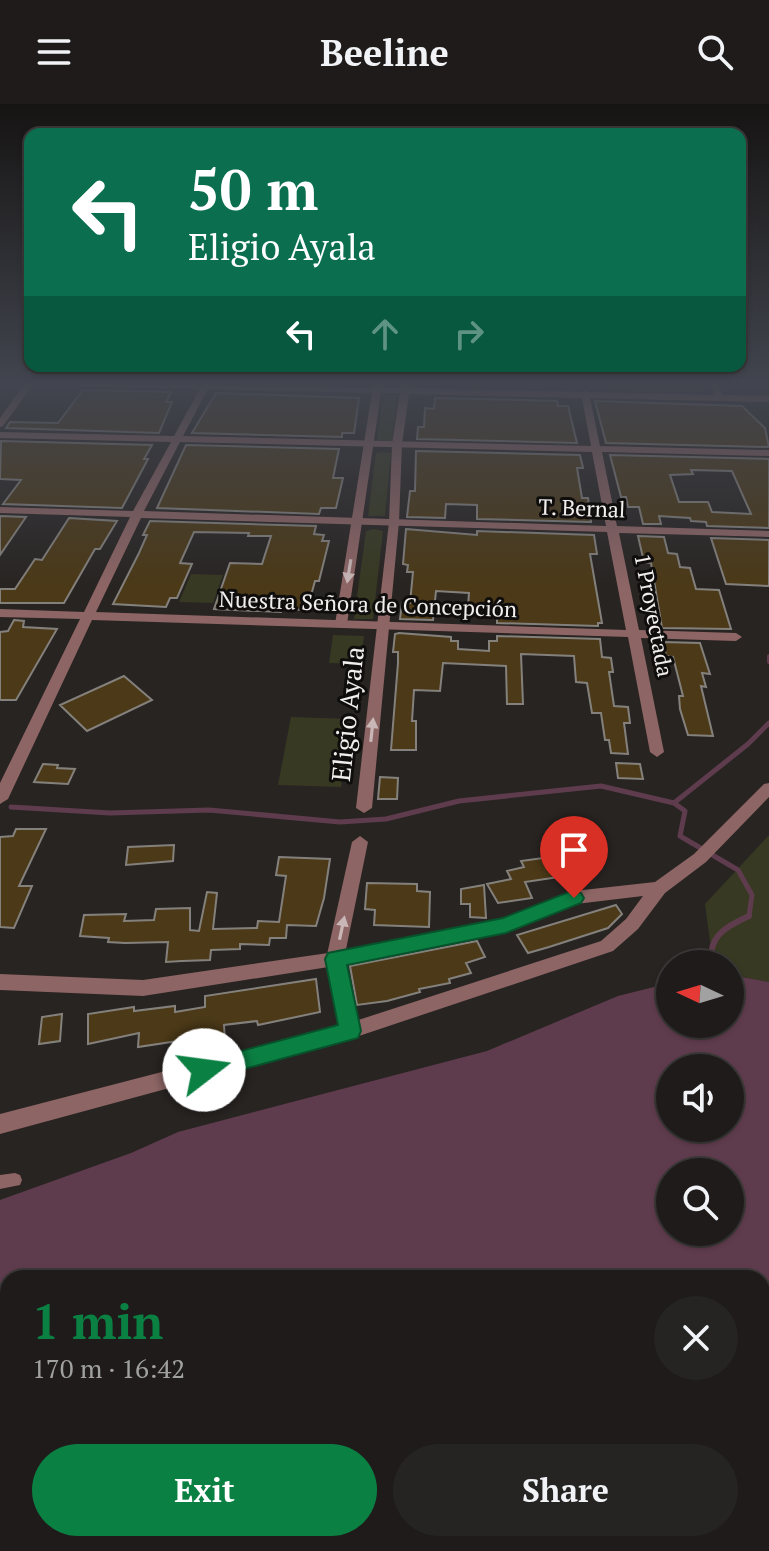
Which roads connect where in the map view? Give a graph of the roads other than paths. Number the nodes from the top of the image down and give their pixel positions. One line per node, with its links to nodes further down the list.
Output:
1 (171, 451): 8 (street)
2 (369, 451): 9 (street)
3 (397, 451): 10 (street, Eligio Ayala)
4 (598, 451): 11 (street, 1 Proyectada)
5 (663, 451): 6 (street)
6 (769, 453)
7 (0, 510): 8 (street, T. Bernal)
8 (138, 512): 9 (street, T. Bernal); 14 (street)
9 (358, 520): 10 (street, T. Bernal); 15 (street, one-way to 15)
10 (394, 522): 11 (street, T. Bernal); 16 (street, Eligio Ayala)
11 (614, 529): 12 (street, T. Bernal); 17 (street, 1 Proyectada)
12 (769, 534)
13 (0, 613): 14 (street, Nuestra Señora de Concepción)
14 (91, 615): 15 (street, Nuestra Señora de Concepción); 20 (street)
15 (341, 624): 16 (street, Nuestra Señora de Concepción)
16 (383, 625): 17 (street, Nuestra Señora de Concepción); 23 (street, Eligio Ayala, one-way to 16)
17 (635, 632): 18 (street, Nuestra Señora de Concepción); 19 (street, 1 Proyectada)
18 (736, 637)
19 (657, 752)
20 (5, 778): 22 (street)
21 (769, 788): 25 (street)
22 (0, 799)
23 (364, 808)
24 (360, 842): 26 (street, one-way to 24)
25 (659, 888): 26 (street); 28 (street)
26 (335, 959): 27 (street); 28 (street)
27 (0, 982)
28 (350, 1031): 29 (street)
29 (0, 1124)
30 (15, 1180): 31 (lane)
31 (0, 1182)

